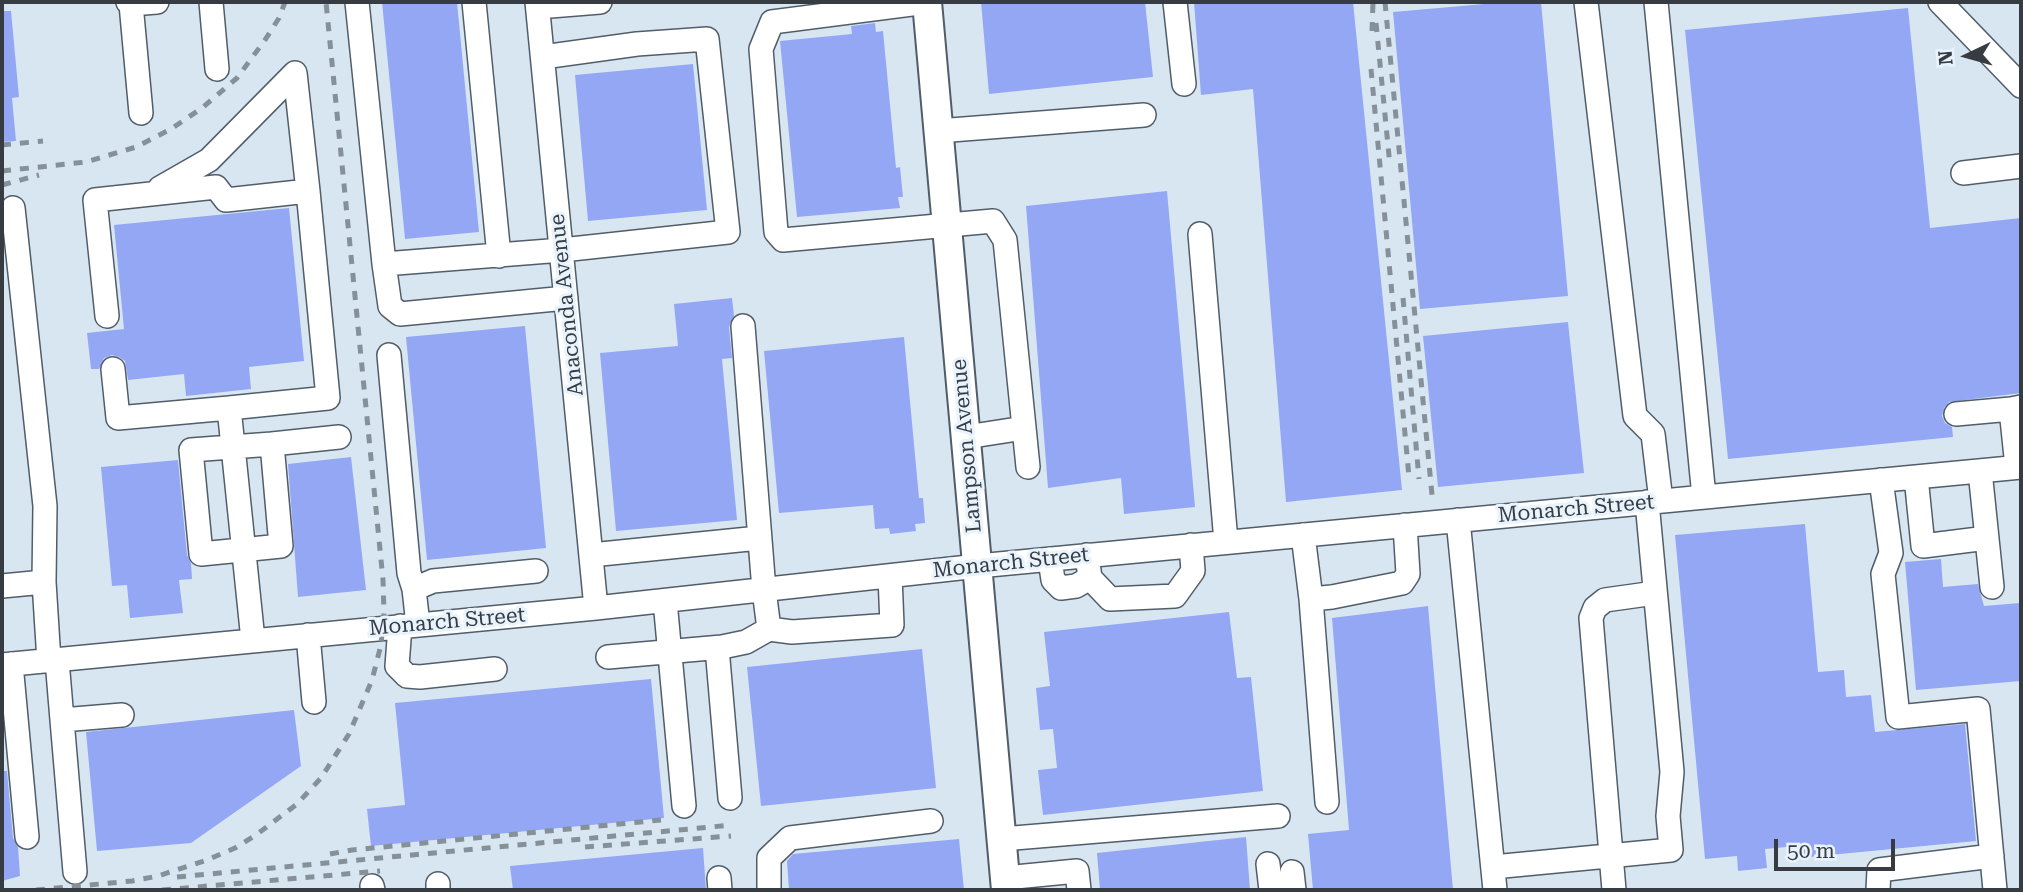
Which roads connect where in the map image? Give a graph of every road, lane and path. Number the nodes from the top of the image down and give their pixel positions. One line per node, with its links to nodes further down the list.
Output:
1 (157, 2): 11 (street)
2 (211, 2): 14 (street)
3 (357, 2): 29 (street)
4 (474, 2): 28 (street)
5 (600, 2): 12 (street)
6 (927, 2): 19 (main road, Lampson Avenue); 25 (street)
7 (1175, 2): 15 (street)
8 (1586, 2): 51 (street)
9 (1656, 2): 50 (street)
10 (1940, 2): 16 (street)
11 (130, 3): 17 (street)
12 (538, 5): 13 (street, Anaconda Avenue)
13 (543, 57): 27 (street, Anaconda Avenue); 27 (street)
14 (217, 69)
15 (1184, 84)
16 (2021, 86)
17 (141, 113)
18 (1144, 115): 19 (street)
19 (939, 131): 25 (main road, Lampson Avenue)
20 (2021, 166): 21 (street)
21 (1963, 173)
22 (308, 191): 23 (street); 23 (street); 35 (street)
23 (147, 194): 31 (street)
24 (13, 208): 65 (street)
25 (947, 226): 38 (street); 40 (main road, Lampson Avenue)
26 (1200, 234): 57 (street)
27 (562, 250): 28 (street); 30 (street, Anaconda Avenue)
28 (499, 256): 29 (street)
29 (384, 264): 30 (street)
30 (566, 298): 60 (street, Anaconda Avenue)
31 (107, 316)
32 (743, 326): 55 (street)
33 (389, 355): 68 (street)
34 (113, 369): 35 (street)
35 (229, 408): 42 (street)
36 (2016, 408): 37 (street); 44 (street)
37 (1956, 414)
38 (1024, 428): 40 (street); 43 (street)
39 (339, 437): 41 (street)
40 (966, 437): 61 (main road, Lampson Avenue)
41 (272, 444): 42 (street); 46 (street)
42 (233, 447): 47 (street); 59 (street)
43 (1028, 467)
44 (2019, 467): 45 (street, Monarch Street)
45 (1980, 471): 48 (street, Monarch Street); 56 (street)
46 (274, 474): 47 (street); 59 (street)
47 (236, 477): 59 (street)
48 (1916, 477): 49 (street, Monarch Street); 56 (street)
49 (1881, 480): 50 (street, Monarch Street); 95 (street)
50 (1704, 497): 51 (street, Monarch Street)
51 (1654, 502): 52 (street, Monarch Street); 70 (street)
52 (1458, 520): 53 (street, Monarch Street); 97 (street)
53 (1405, 525): 54 (street, Monarch Street); 71 (street)
54 (1303, 535): 57 (street, Monarch Street); 71 (street)
55 (759, 538): 60 (street); 69 (street)
56 (1987, 538): 67 (street)
57 (1226, 542): 58 (street, Monarch Street)
58 (1191, 545): 62 (street, Monarch Street); 62 (street)
59 (243, 550): 77 (street)
60 (591, 555): 73 (street, Anaconda Avenue)
61 (978, 566): 62 (street, Monarch Street); 64 (street, Monarch Street); 93 (main road, Lampson Avenue)
62 (1088, 567)
63 (536, 571): 68 (street)
64 (890, 576): 69 (street, Monarch Street); 75 (street)
65 (44, 582): 66 (street); 81 (street)
66 (2, 586)
67 (1992, 587)
68 (414, 589): 74 (street)
69 (764, 590): 72 (street, Monarch Street); 75 (street)
70 (1655, 593): 94 (street); 94 (street)
71 (1311, 599): 88 (street)
72 (665, 601): 73 (street, Monarch Street); 79 (street)
73 (597, 608): 74 (street, Monarch Street)
74 (409, 625): 76 (street, Monarch Street); 83 (street)
75 (769, 629): 78 (street)
76 (308, 635): 77 (street, Monarch Street); 84 (street)
77 (253, 640): 81 (street, Monarch Street)
78 (717, 648): 79 (street); 87 (street)
79 (669, 652): 80 (street); 89 (street)
80 (608, 657)
81 (53, 660): 82 (street, Monarch Street); 86 (street)
82 (6, 665): 92 (street)
83 (495, 669)
84 (314, 702)
85 (122, 715): 86 (street)
86 (62, 720): 98 (street)
87 (730, 798)
88 (1327, 802)
89 (684, 806)
90 (1278, 816): 93 (street)
91 (931, 821): 100 (street)
92 (27, 837)
93 (1002, 839): 99 (main road, Lampson Avenue)
94 (1611, 856): 97 (street); 104 (street)
95 (1992, 856): 105 (street); 106 (street)
96 (1268, 864): 102 (street)
97 (1493, 867): 103 (street)
98 (75, 872)
99 (1005, 884): 101 (street)
100 (769, 890)
101 (1079, 890)
102 (1271, 890)
103 (1495, 890)
104 (1614, 890)
105 (1878, 890)
106 (1995, 890)

